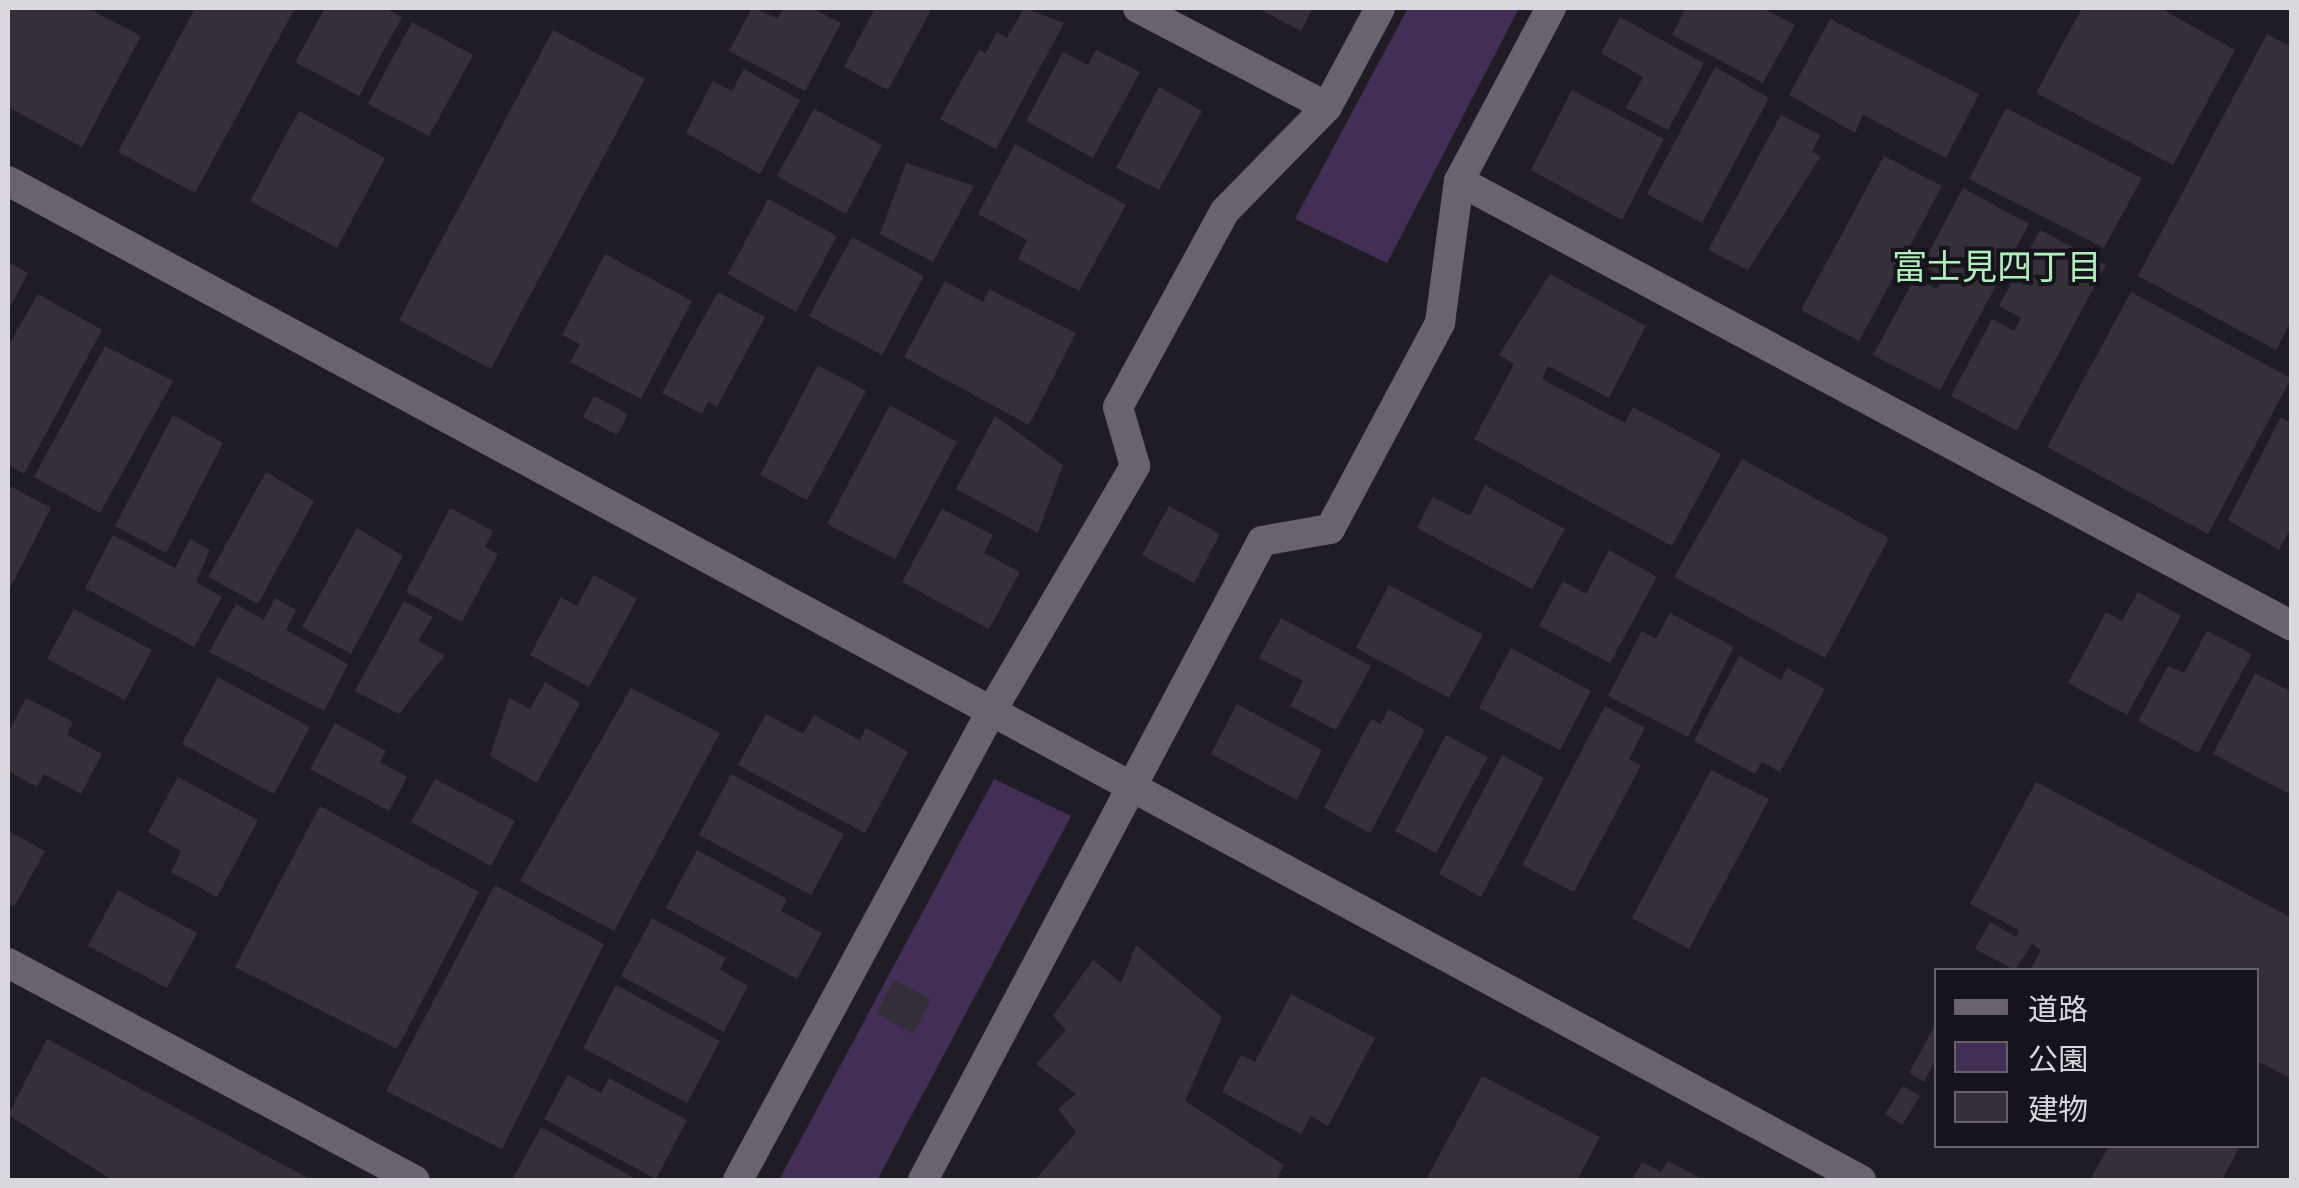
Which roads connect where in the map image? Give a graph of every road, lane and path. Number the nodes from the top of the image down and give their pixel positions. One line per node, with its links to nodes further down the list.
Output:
1 (1138, 8): 4 (street)
2 (1380, 8): 4 (street)
3 (1552, 8): 6 (street)
4 (1327, 106): 8 (street)
5 (8, 181): 8 (street)
6 (1459, 181): 7 (street); 9 (street)
7 (2292, 626)
8 (992, 710): 9 (street); 12 (street)
9 (1134, 789): 13 (street); 14 (street)
10 (8, 963): 11 (street)
11 (415, 1180)
12 (738, 1180)
13 (923, 1180)
14 (1861, 1180)

